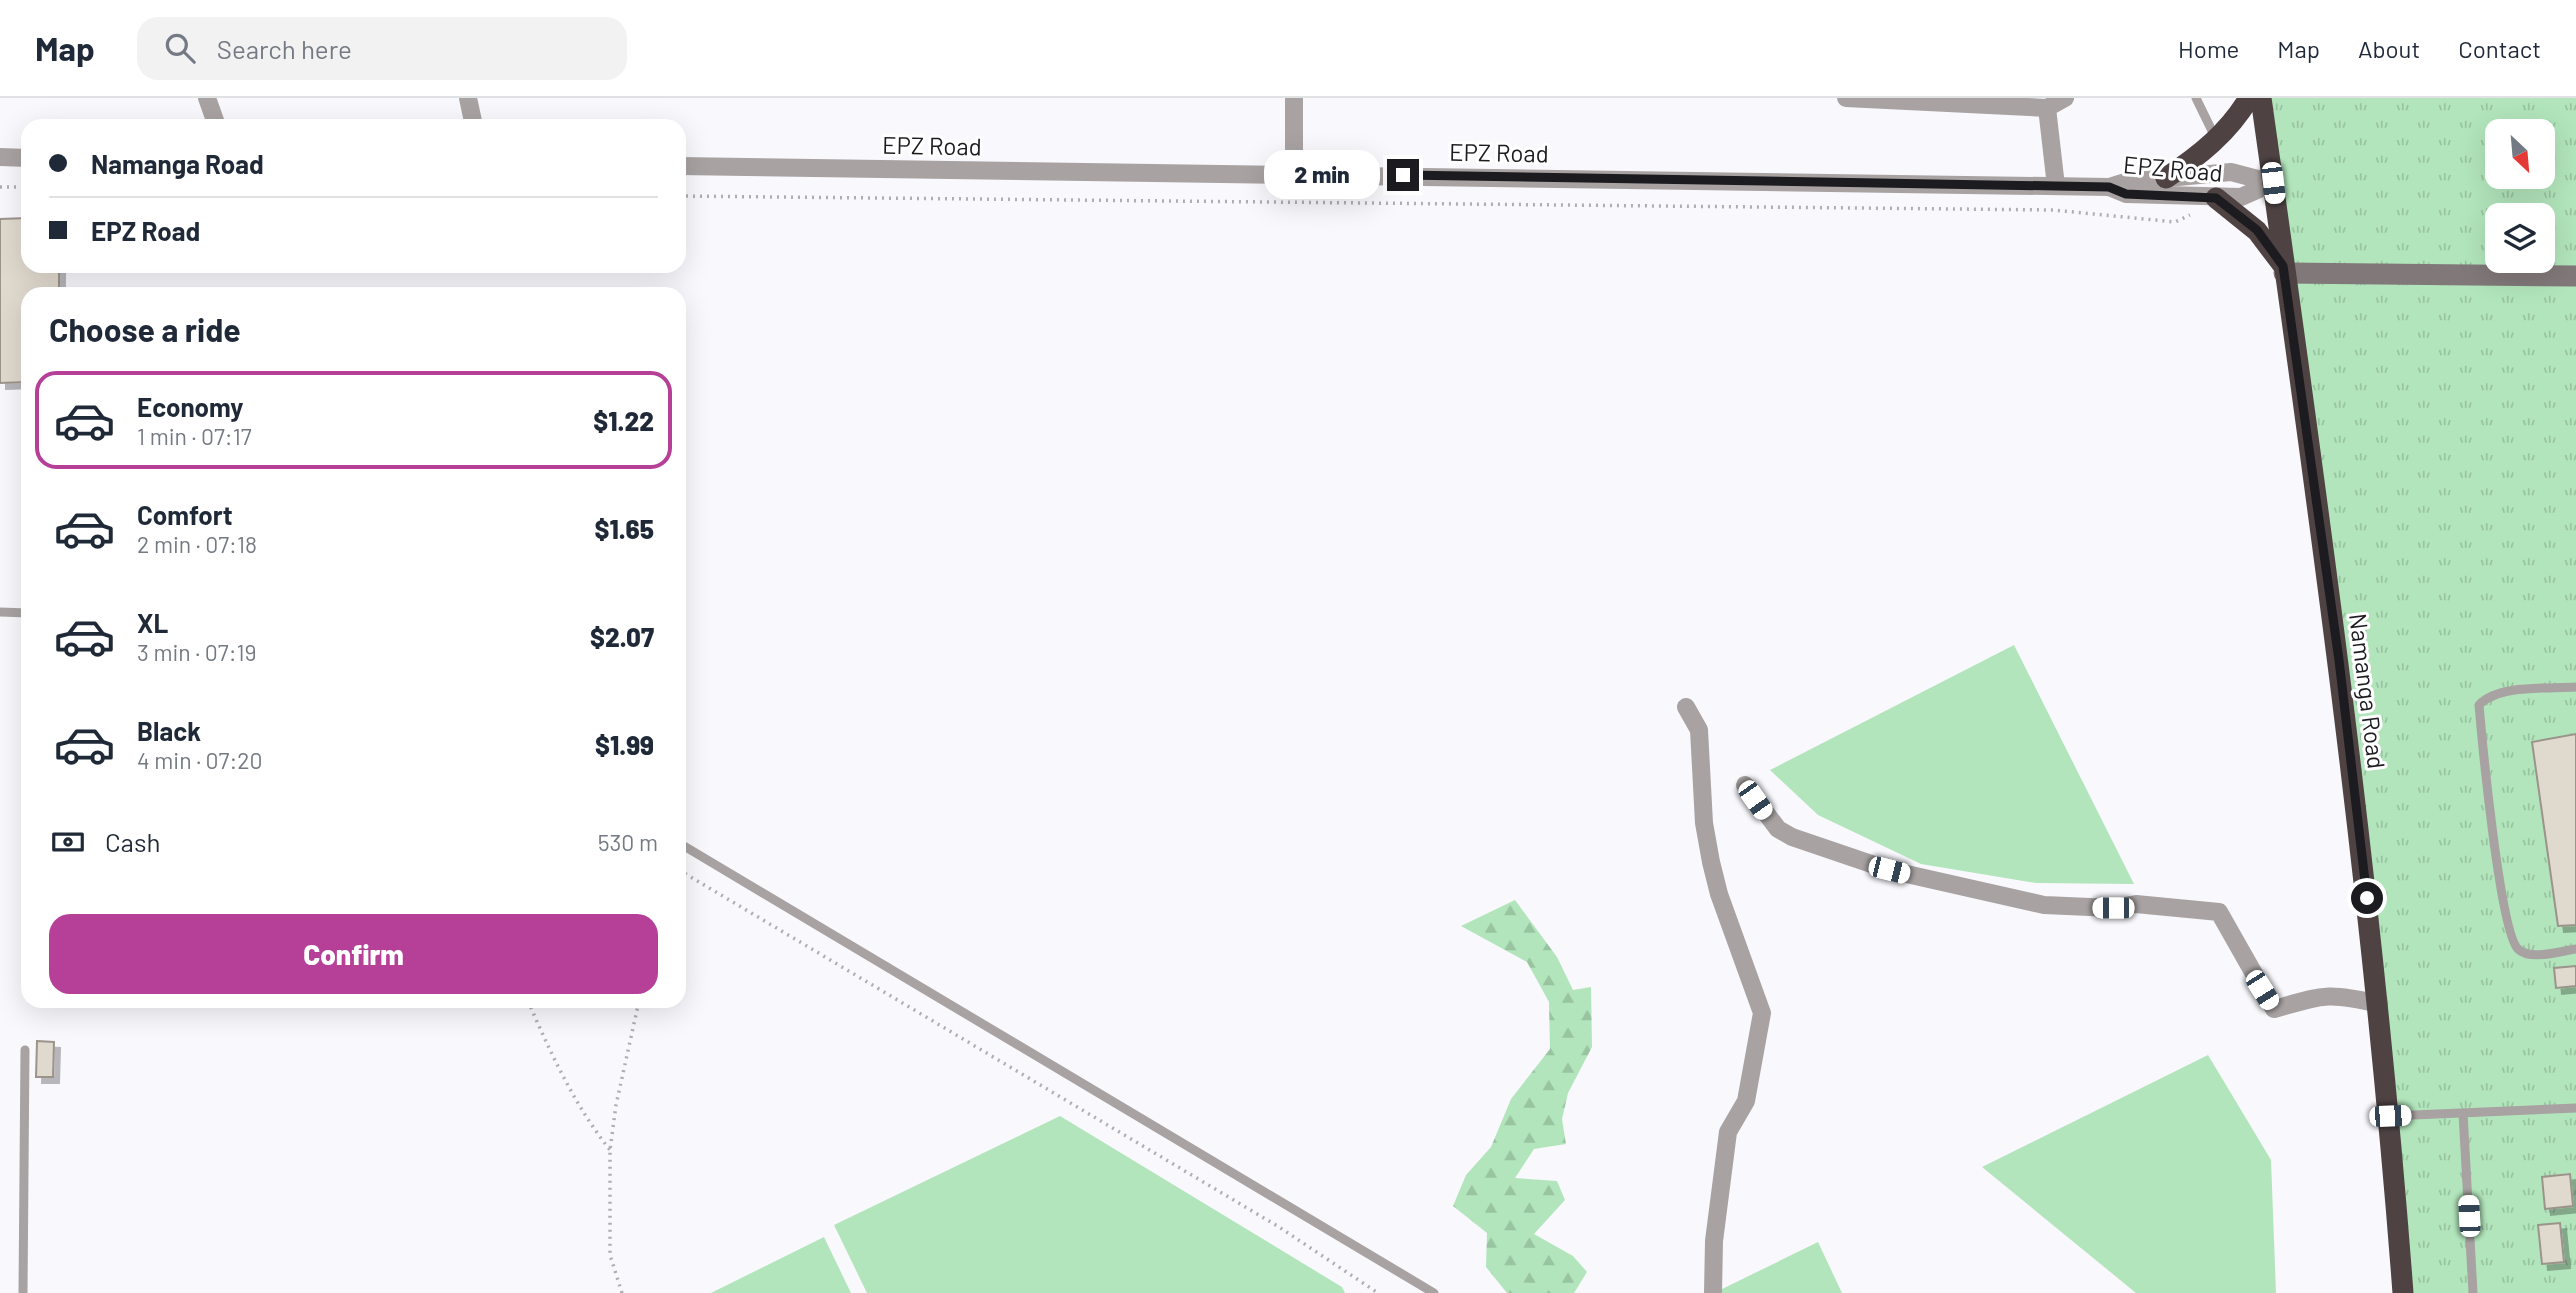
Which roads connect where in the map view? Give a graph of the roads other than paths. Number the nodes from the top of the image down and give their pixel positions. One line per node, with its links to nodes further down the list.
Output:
1 (207, 98): 11 (street)
2 (468, 98): 12 (street)
3 (1294, 98): 17 (street)
4 (1846, 98): 9 (street)
5 (2065, 98): 10 (street)
6 (2196, 98): 13 (lane)
7 (2249, 98): 13 (highway)
8 (2261, 98): 19 (highway, Namanga Road)
9 (1908, 99): 10 (street)
10 (2047, 108): 20 (street)
11 (214, 119)
12 (472, 119)
13 (2216, 140): 18 (highway)
14 (0, 157): 15 (street)
15 (21, 158)
16 (686, 166): 17 (street, EPZ Road)
17 (1294, 173): 20 (street, EPZ Road)
18 (2166, 178): 19 (street, EPZ Road); 21 (street, EPZ Road)
19 (2273, 183): 22 (street, EPZ Road); 23 (highway, Namanga Road)
20 (2056, 186): 21 (street, EPZ Road)
21 (2109, 187): 22 (street, EPZ Road)
22 (2216, 198): 23 (highway)
23 (2283, 270): 24 (street); 32 (highway, Namanga Road)
24 (2576, 276)
25 (0, 612): 26 (lane)
26 (21, 613)
27 (2576, 687): 31 (lane)
28 (1686, 707): 39 (street)
29 (1745, 785): 32 (street)
30 (686, 847): 38 (lane)
31 (2576, 949)
32 (2379, 1004): 36 (highway, Namanga Road)
33 (25, 1050): 37 (lane)
34 (2576, 1108): 35 (lane)
35 (2463, 1112): 36 (lane); 41 (lane)
36 (2390, 1116): 40 (highway, Namanga Road)
37 (23, 1293)
38 (1434, 1293)
39 (1713, 1293)
40 (2403, 1293)
41 (2473, 1293)

